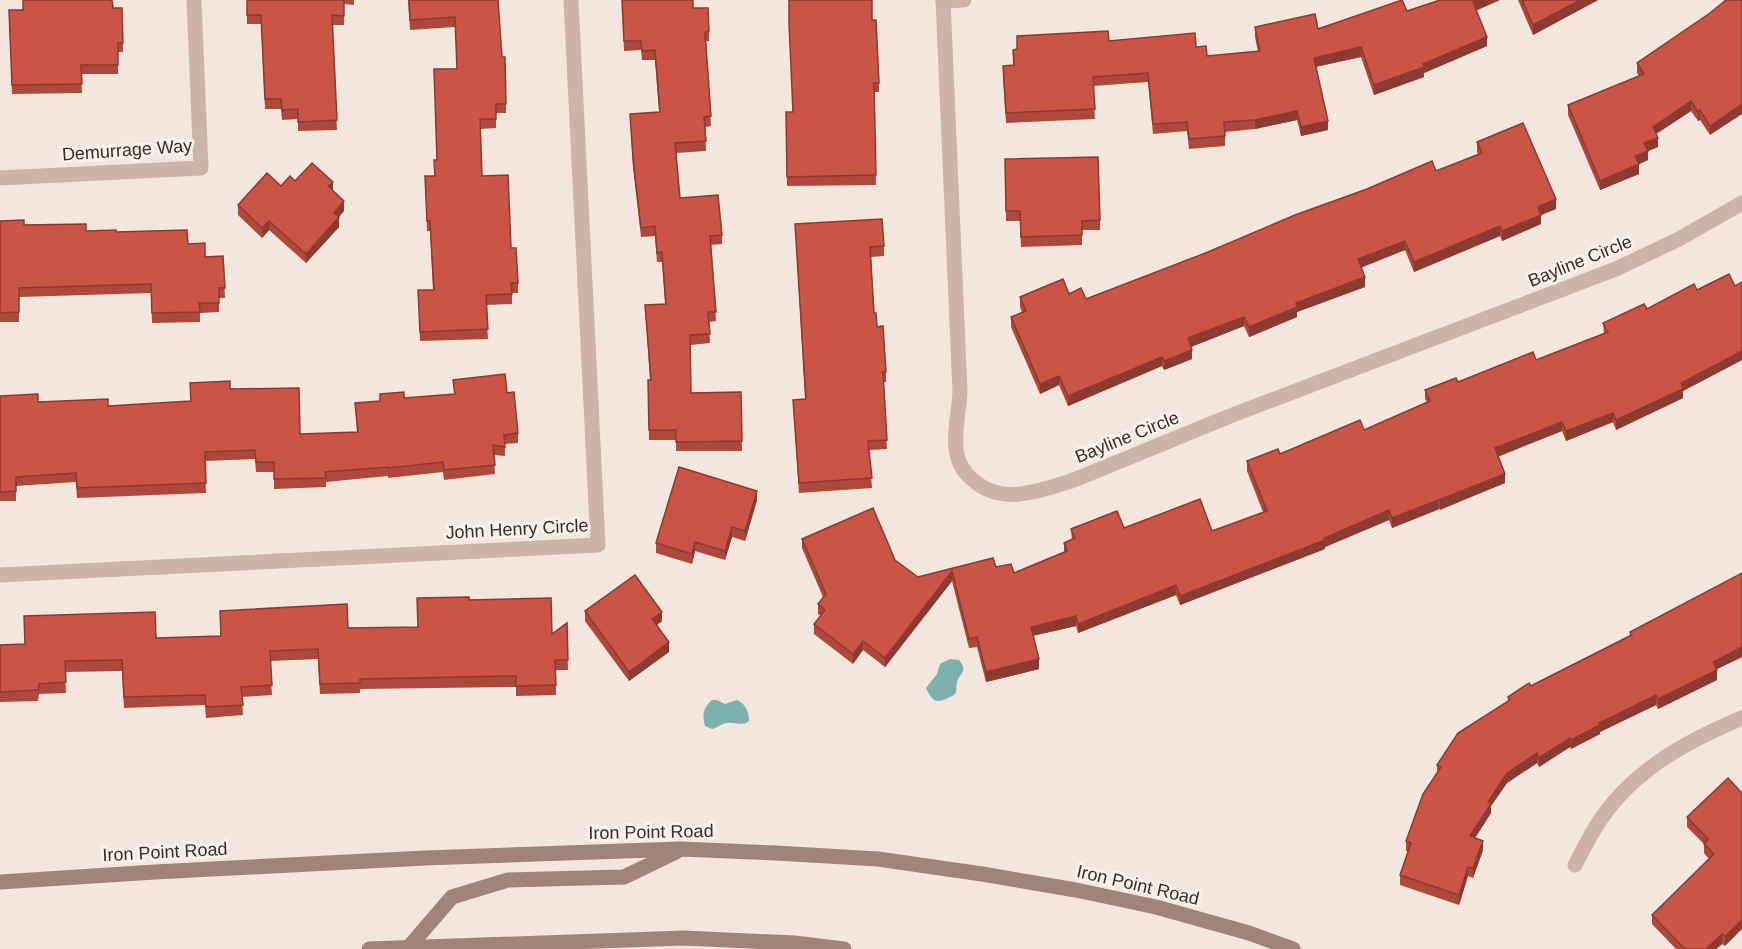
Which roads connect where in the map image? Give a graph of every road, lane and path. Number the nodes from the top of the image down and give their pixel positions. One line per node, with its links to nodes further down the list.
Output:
1 (194, 0): 5 (street, Demurrage Way)
2 (571, 0): 7 (street, John Henry Circle)
3 (964, 0): 4 (street)
4 (943, 1): 6 (street, Bayline Circle)
5 (0, 178)
6 (1742, 203)
7 (0, 575)
8 (1742, 718): 10 (street)
9 (681, 849): 11 (main road, Iron Point Road); 12 (main road); 15 (main road, Iron Point Road)
10 (1575, 864)
11 (0, 882)
12 (409, 947): 13 (main road); 14 (main road)
13 (369, 949)
14 (844, 949)
15 (1293, 949)

